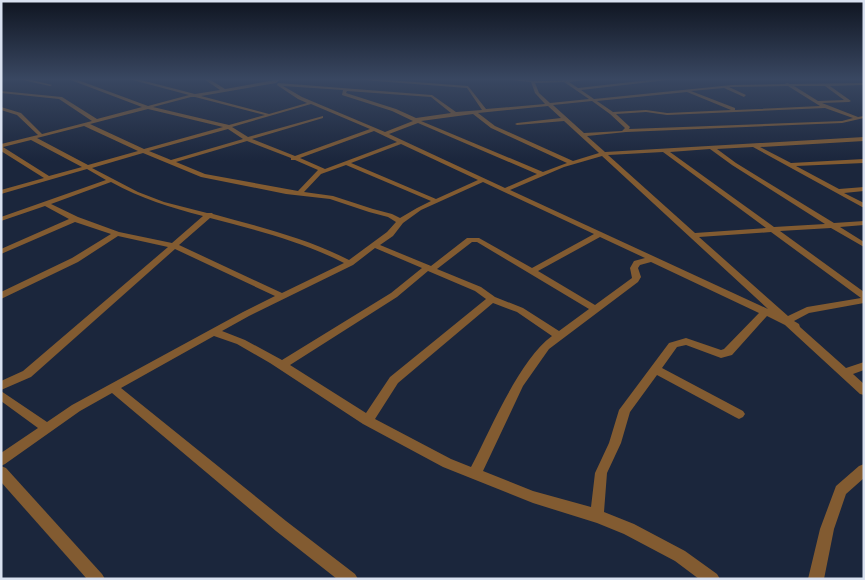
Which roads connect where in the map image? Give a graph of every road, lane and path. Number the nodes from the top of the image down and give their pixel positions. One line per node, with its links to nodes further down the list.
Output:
1 (73, 106): 26 (street)
2 (144, 106): 14 (street)
3 (153, 106): 14 (street)
4 (233, 106): 22 (street)
5 (301, 106): 22 (street)
6 (318, 106): 31 (street)
7 (382, 106): 27 (street)
8 (444, 106): 21 (street)
9 (482, 106): 18 (street)
10 (538, 106): 18 (street)
11 (551, 106): 25 (street)
12 (602, 106): 20 (street)
13 (725, 106): 17 (street)
14 (150, 107): 26 (street); 30 (street)
15 (825, 107): 17 (street); 24 (street)
16 (1, 108): 35 (street)
17 (735, 110): 20 (street)
18 (485, 111): 19 (street)
19 (474, 112): 21 (street); 50 (street)
20 (612, 113): 32 (street)
21 (454, 114): 27 (street)
22 (270, 115): 30 (street)
23 (320, 117): 37 (street)
24 (862, 118): 32 (street)
25 (565, 119): 29 (street); 34 (street)
26 (96, 121): 28 (street)
27 (417, 121): 33 (street); 54 (street)
28 (85, 124): 35 (street); 43 (street)
29 (517, 124)
30 (227, 126): 37 (street); 43 (street)
31 (374, 129): 33 (street); 46 (street)
32 (627, 131): 34 (street)
33 (384, 134): 39 (street)
34 (581, 135): 45 (street)
35 (41, 136): 36 (street)
36 (32, 138): 41 (street); 52 (street)
37 (247, 139): 46 (street); 48 (street)
38 (864, 139): 40 (street)
39 (401, 142): 49 (street); 57 (street)
40 (754, 146): 42 (street); 51 (street)
41 (1, 147): 55 (street)
42 (712, 148): 44 (street); 71 (street)
43 (141, 150): 48 (street); 52 (street)
44 (665, 151): 45 (street); 72 (street)
45 (602, 154): 50 (street); 75 (street)
46 (293, 159): 53 (street)
47 (864, 160): 51 (street)
48 (171, 162): 62 (street)
49 (346, 163): 53 (street); 63 (street)
50 (573, 163): 54 (street)
51 (789, 165): 60 (street)
52 (88, 166): 55 (street); 56 (street)
53 (322, 172): 62 (street)
54 (542, 174): 59 (street)
55 (48, 178): 61 (street)
56 (112, 180): 64 (street); 66 (street)
57 (483, 180): 59 (street); 63 (street)
58 (864, 189): 60 (street)
59 (505, 190): 74 (street)
60 (840, 191): 65 (street)
61 (1, 192)
62 (300, 193): 69 (street)
63 (436, 201): 69 (street)
64 (45, 203): 67 (street); 68 (street)
65 (864, 206)
66 (210, 214): 77 (street); 81 (street)
67 (1, 219)
68 (75, 219): 73 (street); 79 (street)
69 (400, 221): 78 (street)
70 (864, 223): 71 (street)
71 (833, 226): 72 (street); 76 (street)
72 (772, 230): 75 (street); 86 (street)
73 (116, 234): 77 (street); 84 (street)
74 (600, 234): 80 (street); 83 (street)
75 (694, 235): 91 (street)
76 (864, 245)
77 (174, 246): 85 (street); 98 (street)
78 (376, 246): 81 (street); 82 (street)
79 (1, 252)
80 (652, 259): 89 (street); 90 (street)
81 (350, 264): 85 (street)
82 (430, 268): 83 (street); 87 (street); 94 (street)
83 (532, 270): 89 (street)
84 (1, 296)
85 (282, 296): 92 (street)
86 (864, 296)
87 (492, 299): 93 (street); 103 (street)
88 (864, 300): 91 (street)
89 (594, 308): 93 (street)
90 (765, 312): 91 (street); 96 (street)
91 (792, 323): 97 (street)
92 (214, 332): 94 (street); 99 (street)
93 (558, 335): 108 (street)
94 (282, 365): 103 (street)
95 (864, 366): 97 (street)
96 (656, 370): 102 (street); 109 (street)
97 (845, 373): 100 (street)
98 (1, 386)
99 (113, 388): 104 (street); 111 (street)
100 (864, 390)
101 (1, 395): 104 (street)
102 (739, 414)
103 (367, 421): 108 (street)
104 (47, 428): 105 (street)
105 (1, 460)
106 (864, 470): 113 (street)
107 (1, 472): 110 (street)
108 (475, 473): 109 (street)
109 (597, 516): 112 (street)
110 (97, 579)
111 (350, 579)
112 (712, 579)
113 (816, 579)

